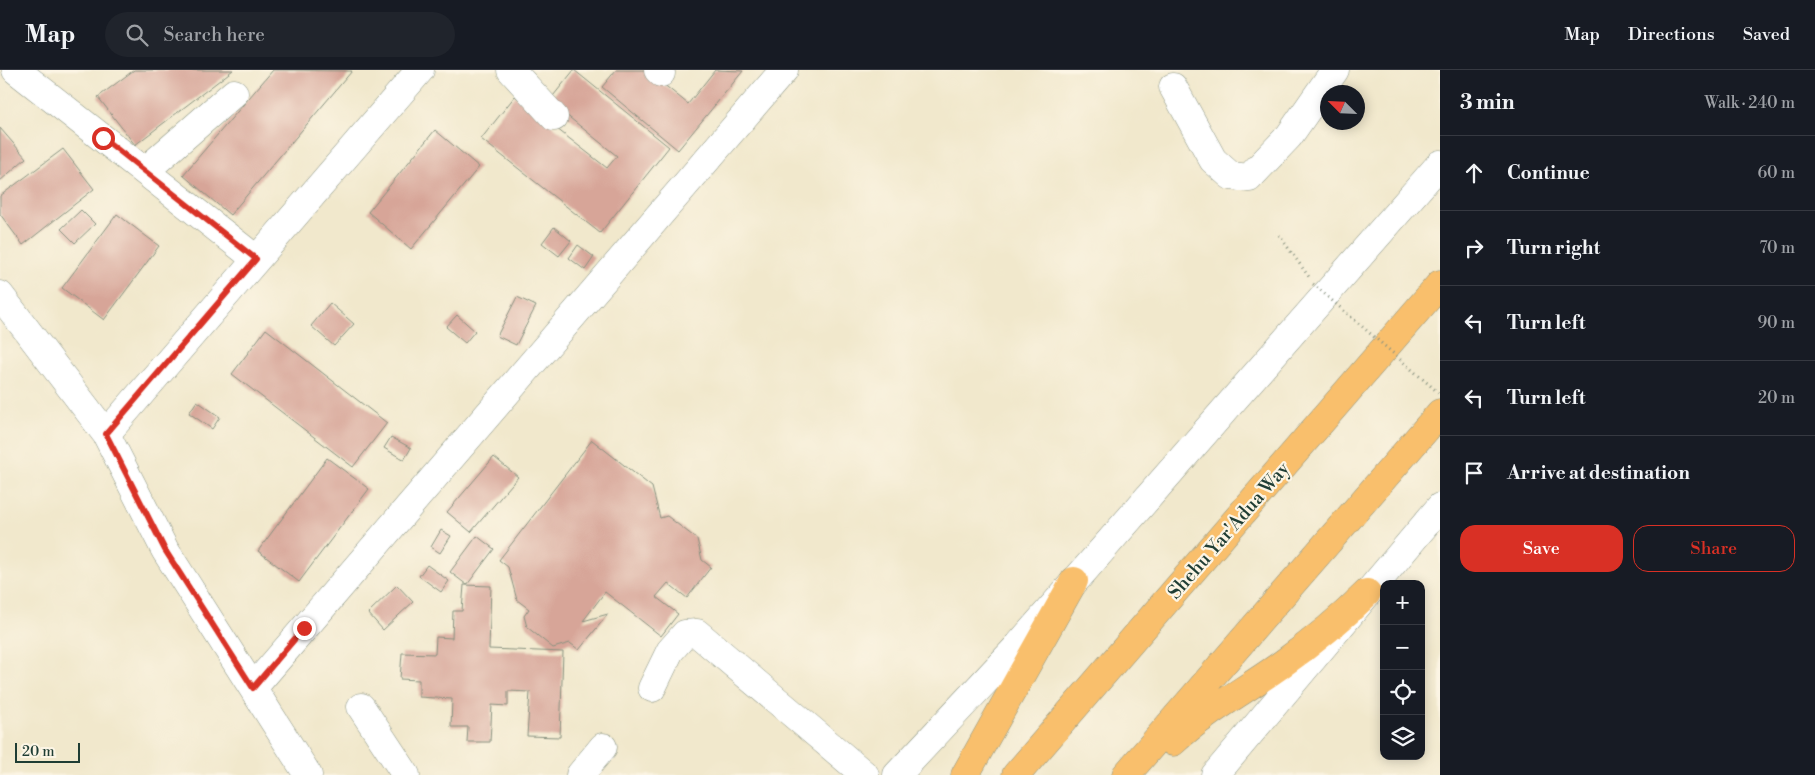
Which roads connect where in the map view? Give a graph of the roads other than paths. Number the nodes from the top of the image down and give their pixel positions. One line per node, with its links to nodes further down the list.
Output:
1 (511, 70): 8 (street)
2 (784, 70): 19 (street)
3 (1335, 70): 6 (street)
4 (20, 71): 10 (street)
5 (418, 71): 11 (street)
6 (1173, 87)
7 (234, 93): 10 (street)
8 (554, 117)
9 (1440, 164): 17 (street)
10 (145, 171): 11 (street)
11 (256, 259): 15 (street)
12 (1440, 284): 29 (highway, Shehu Yar'Adua Way)
13 (0, 295): 15 (street)
14 (1440, 414): 30 (highway)
15 (106, 434): 19 (street)
16 (1440, 507): 18 (street)
17 (1074, 581): 27 (street); 28 (highway)
18 (1367, 593): 31 (highway); 32 (street)
19 (253, 688): 23 (street)
20 (652, 688): 26 (street)
21 (361, 707): 24 (street)
22 (603, 747): 25 (street)
23 (308, 775)
24 (406, 775)
25 (580, 775)
26 (865, 775)
27 (897, 775)
28 (965, 775)
29 (1016, 775)
30 (1126, 775)
31 (1140, 775)
32 (1215, 775)

